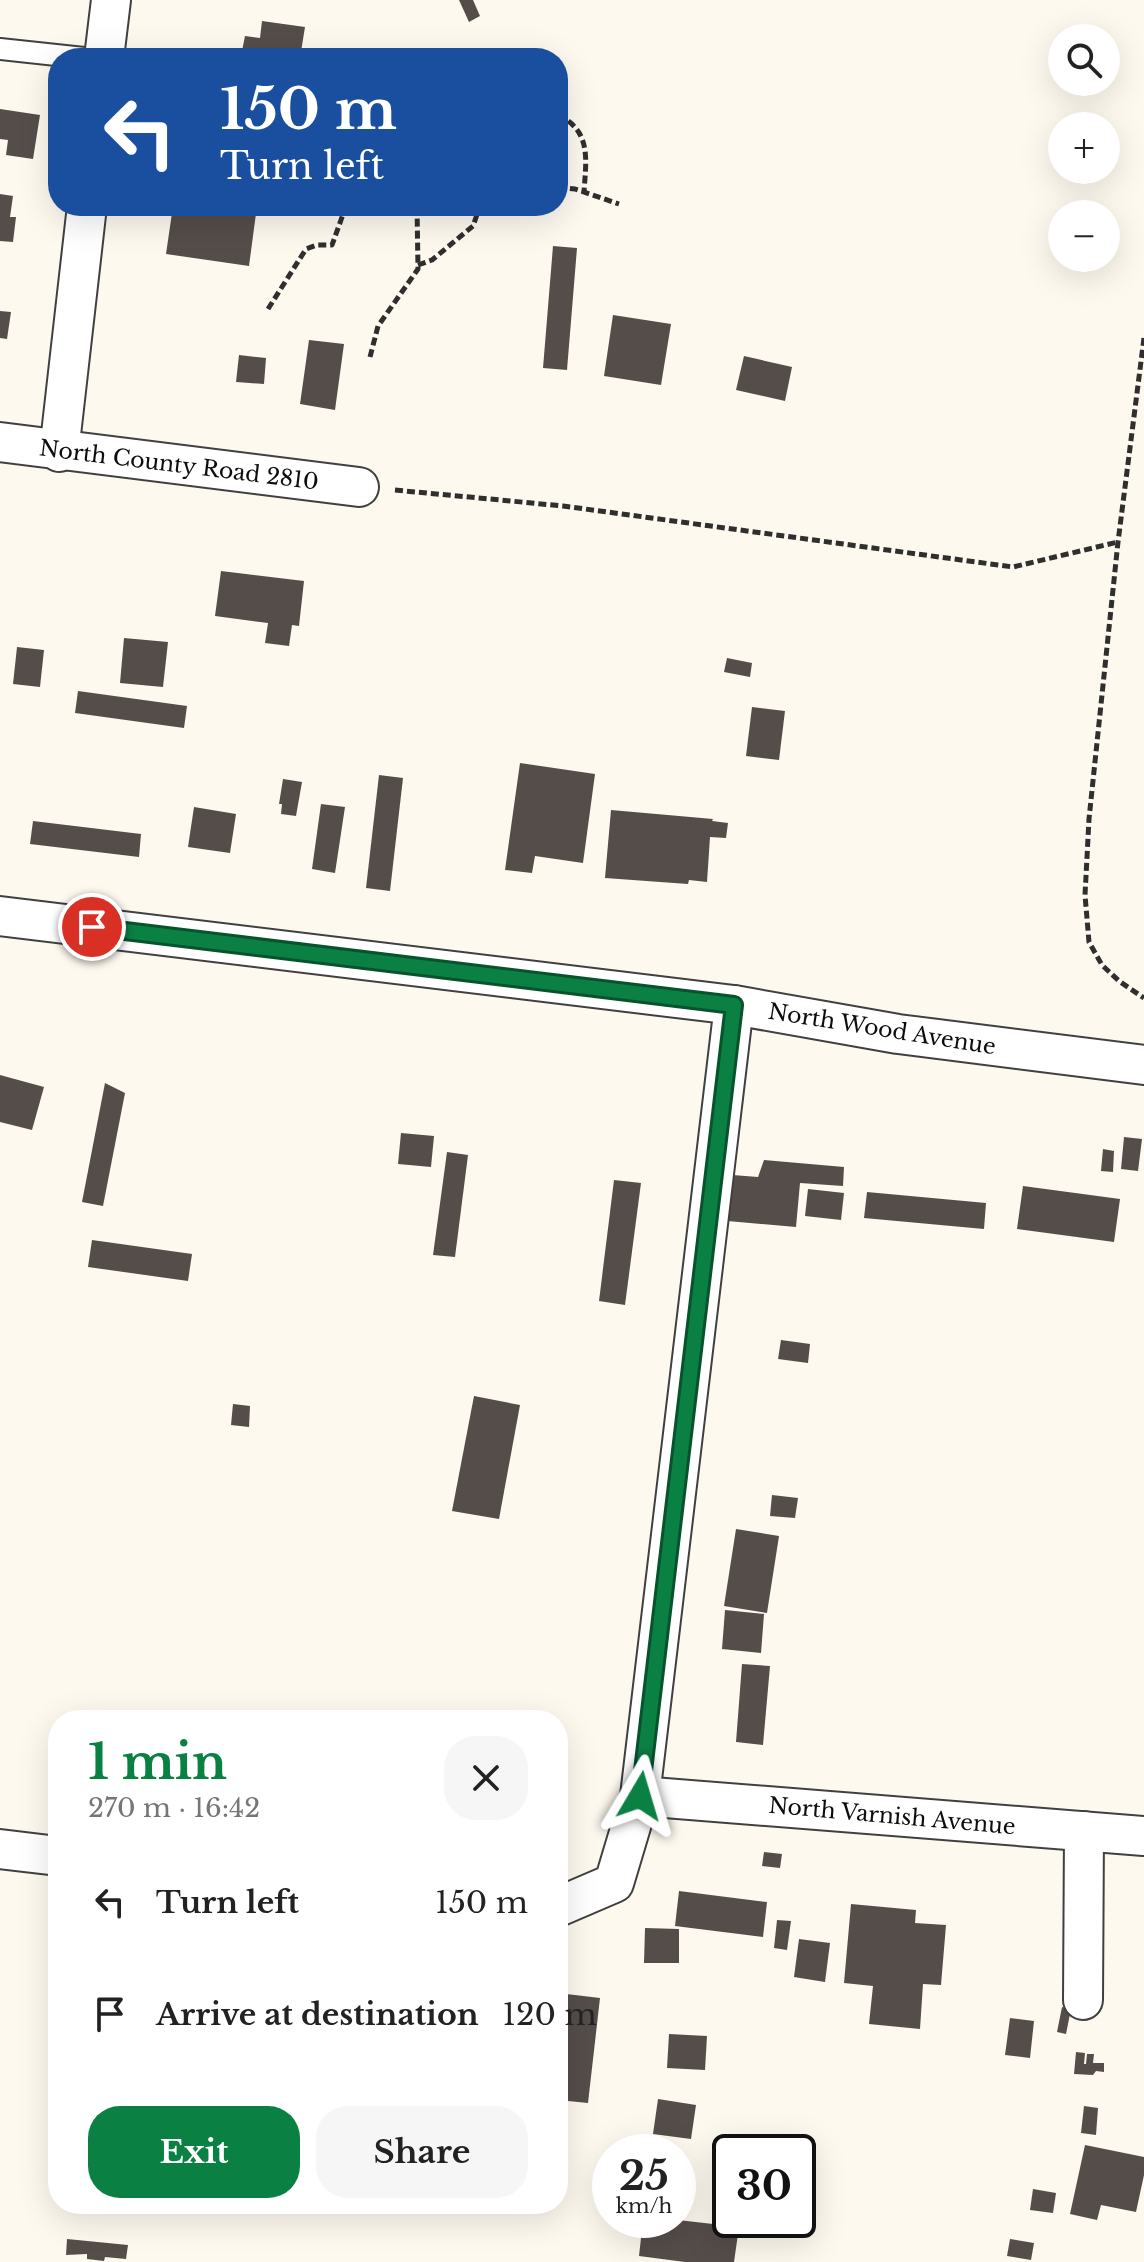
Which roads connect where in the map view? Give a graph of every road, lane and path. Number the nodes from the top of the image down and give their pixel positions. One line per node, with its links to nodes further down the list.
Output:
1 (111, 0): 2 (street)
2 (105, 48)
3 (0, 49): 4 (lane)
4 (48, 54)
5 (568, 120): 7 (path)
6 (568, 189): 7 (path)
7 (584, 192): 8 (path)
8 (619, 204)
9 (86, 216): 18 (street)
10 (342, 216): 14 (path)
11 (417, 216): 13 (path)
12 (476, 216): 13 (path)
13 (418, 265): 16 (path)
14 (268, 309)
15 (1144, 338): 20 (path)
16 (370, 357)
17 (0, 442): 18 (street, North County Road 2810)
18 (59, 452): 19 (street, North County Road 2810)
19 (359, 487): 20 (path)
20 (1118, 542): 22 (path)
21 (0, 916): 23 (street, North Wood Avenue)
22 (1144, 998)
23 (734, 1005): 24 (street, North Wood Avenue); 25 (street)
24 (1144, 1065)
25 (640, 1796): 26 (street, North Varnish Avenue); 30 (street)
26 (1084, 1831): 27 (street, North Varnish Avenue); 31 (street)
27 (1144, 1836)
28 (0, 1849): 29 (street)
29 (48, 1855)
30 (570, 1902)
31 (1083, 2000)

